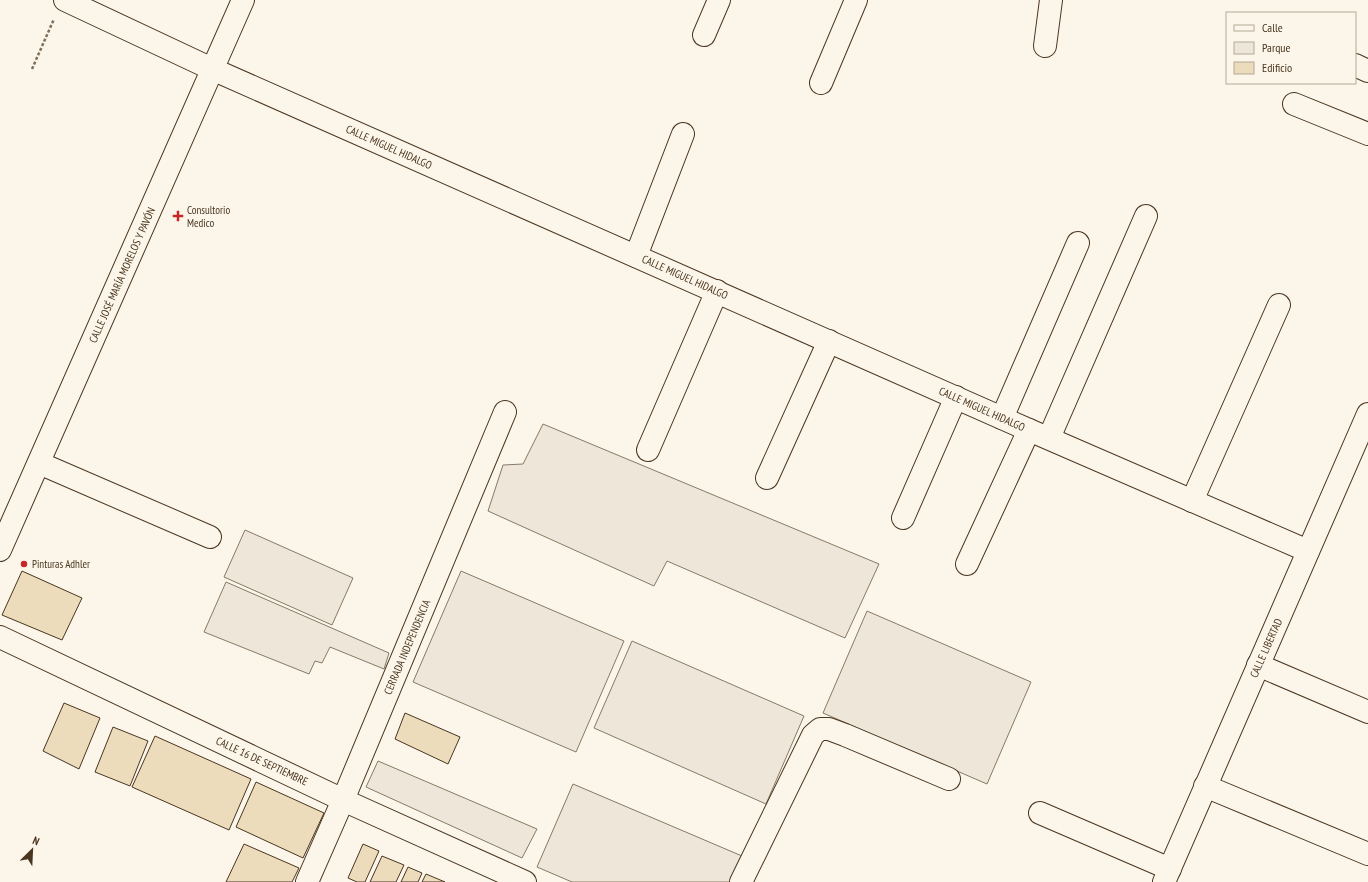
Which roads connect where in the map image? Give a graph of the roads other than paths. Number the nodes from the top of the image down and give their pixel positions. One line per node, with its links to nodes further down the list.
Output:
1 (243, 0): 9 (street, CALLE JOSÉ MARÍA MORELOS Y PAVÓN)
2 (719, 0): 6 (street)
3 (856, 0): 11 (street)
4 (1051, 0): 7 (street)
5 (60, 7): 9 (street, CALLE MIGUEL HIDALGO)
6 (704, 35)
7 (1045, 46)
8 (1356, 65): 10 (street)
9 (212, 69): 17 (street, CALLE MIGUEL HIDALGO); 27 (street, CALLE JOSÉ MARÍA MORELOS Y PAVÓN)
10 (1368, 71)
11 (821, 83)
12 (1294, 104): 14 (street)
13 (683, 134): 17 (street)
14 (1368, 134)
15 (1146, 216): 25 (street)
16 (1078, 243): 23 (street)
17 (636, 256): 18 (street, CALLE MIGUEL HIDALGO)
18 (717, 291): 20 (street, CALLE MIGUEL HIDALGO); 26 (street)
19 (1279, 306): 29 (street)
20 (829, 341): 21 (street, CALLE MIGUEL HIDALGO); 28 (street)
21 (956, 397): 23 (street, CALLE MIGUEL HIDALGO); 30 (street)
22 (505, 412): 40 (street, CERRADA INDEPENDENCIA)
23 (1002, 418): 25 (street, CALLE MIGUEL HIDALGO)
24 (1365, 428): 33 (street, CALLE LIBERTAD)
25 (1039, 434): 29 (street, CALLE MIGUEL HIDALGO); 34 (street)
26 (648, 450)
27 (39, 463): 31 (street); 32 (street, CALLE JOSÉ MARÍA MORELOS Y PAVÓN)
28 (767, 478)
29 (1192, 501): 33 (street, CALLE MIGUEL HIDALGO)
30 (903, 518)
31 (210, 537)
32 (0, 550)
33 (1308, 551): 36 (street, CALLE LIBERTAD)
34 (967, 564)
35 (0, 637): 40 (street, CALLE 16 DE SEPTIEMBRE)
36 (1258, 665): 37 (street); 39 (street, CALLE LIBERTAD)
37 (1368, 712)
38 (949, 779): 46 (street)
39 (1205, 786): 42 (street); 43 (street, CALLE LIBERTAD)
40 (343, 800): 44 (street, CERRADA INDEPENDENCIA); 45 (street, CALLE 16 DE SEPTIEMBRE)
41 (1040, 813): 43 (street)
42 (1368, 854)
43 (1167, 875)
44 (307, 882)
45 (525, 882)
46 (741, 882)

